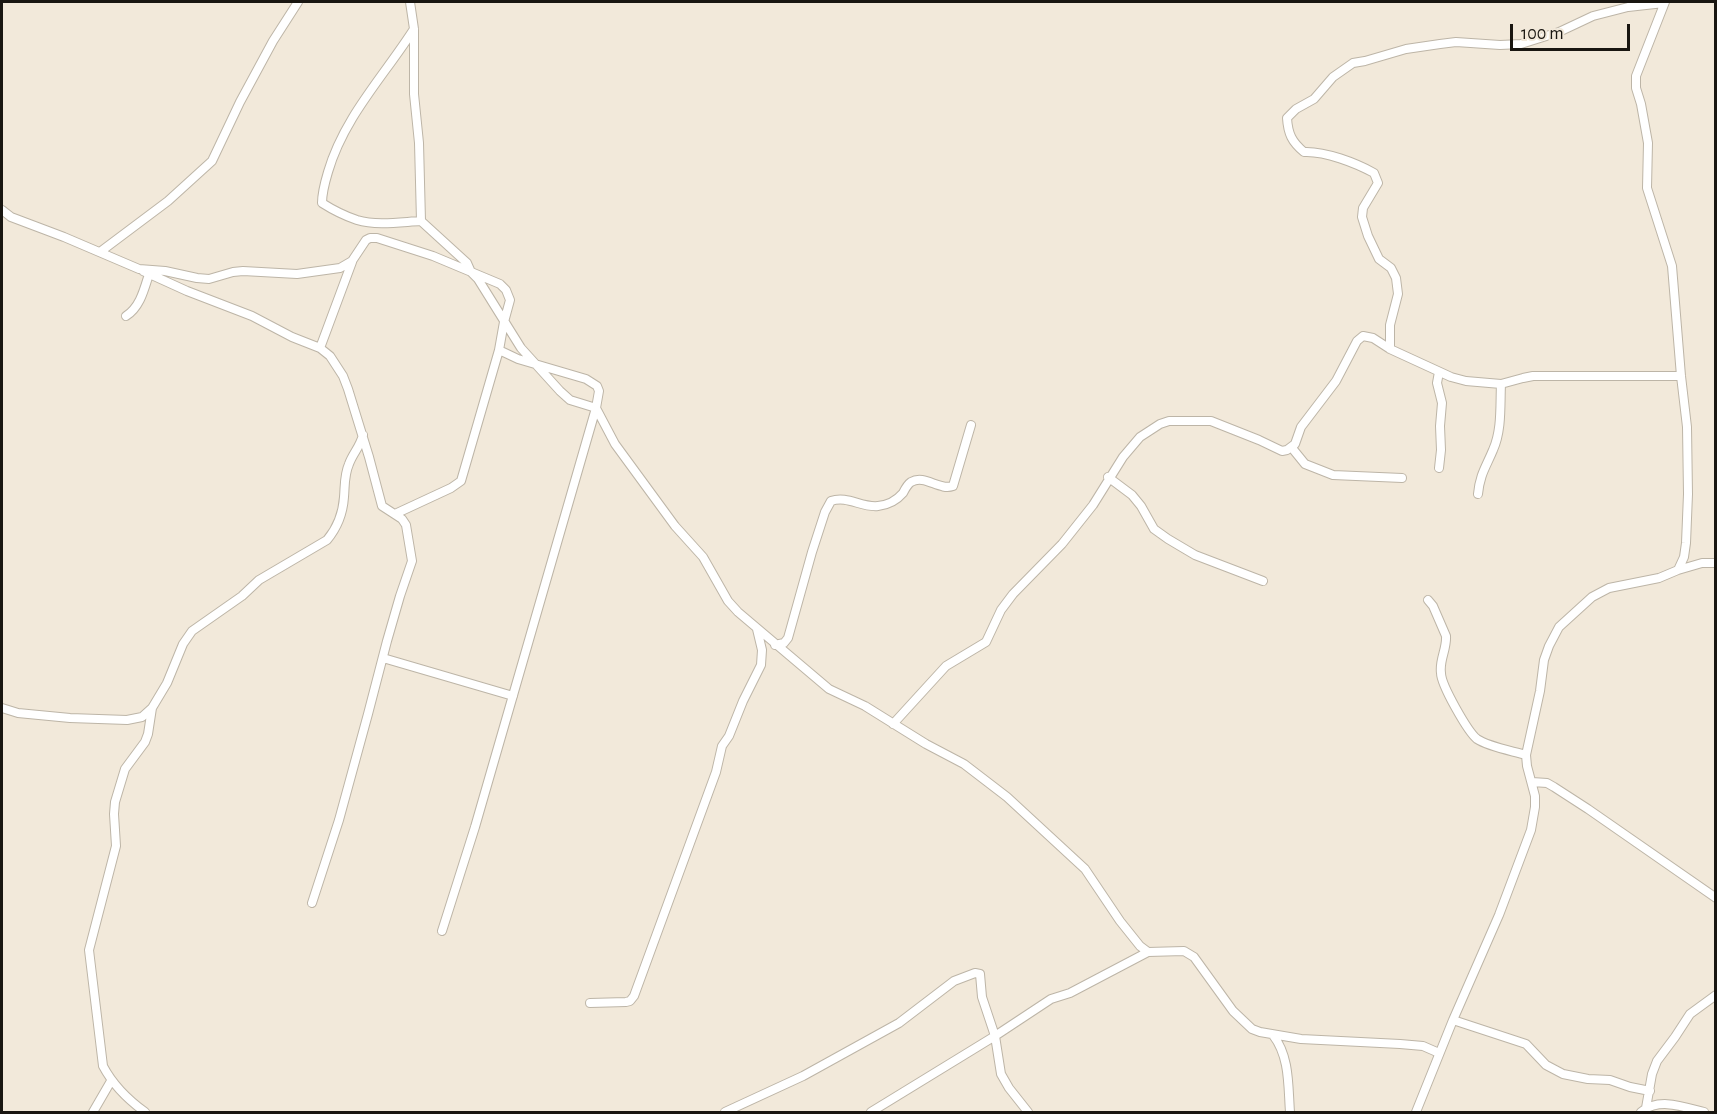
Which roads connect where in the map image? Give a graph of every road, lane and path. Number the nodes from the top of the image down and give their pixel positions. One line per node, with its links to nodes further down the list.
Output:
1 (298, 2): 7 (street)
2 (410, 2): 4 (street)
3 (1665, 2): 15 (street); 19 (street)
4 (414, 29): 6 (street); 6 (street)
5 (2, 210): 7 (street)
6 (421, 221): 10 (street)
7 (100, 252): 9 (street)
8 (352, 261): 9 (street); 10 (street); 14 (street)
9 (139, 269): 11 (street)
10 (471, 272): 13 (street); 13 (street)
11 (148, 274): 12 (street); 14 (street)
12 (126, 316)
13 (504, 322): 16 (street); 17 (street)
14 (320, 348): 23 (street)
15 (1390, 349): 18 (street); 24 (street)
16 (500, 350): 17 (street); 29 (street)
17 (535, 364): 21 (street); 21 (street)
18 (1439, 372): 20 (street); 25 (street)
19 (1681, 376): 20 (street); 31 (street)
20 (1501, 384): 28 (street)
21 (596, 408): 34 (street); 37 (street)
22 (971, 424): 35 (street)
23 (363, 435): 29 (street); 39 (street)
24 (1292, 448): 26 (street); 27 (street)
25 (1439, 468)
26 (1108, 477): 32 (street); 40 (street)
27 (1402, 478)
28 (1478, 494)
29 (395, 514): 36 (street)
30 (1716, 563): 31 (street)
31 (1678, 570): 41 (street)
32 (1263, 581)
33 (1428, 600): 41 (street)
34 (757, 629): 35 (street); 48 (street)
35 (776, 645): 40 (street)
36 (383, 658): 37 (street); 44 (street)
37 (513, 696): 45 (street)
38 (2, 708): 39 (street)
39 (152, 708): 53 (street)
40 (893, 724): 46 (street)
41 (1526, 755): 42 (street)
42 (1532, 782): 43 (street); 49 (street)
43 (1716, 898)
44 (312, 903)
45 (442, 931)
46 (1148, 952): 50 (street); 51 (street)
47 (1716, 995): 54 (street)
48 (590, 1003)
49 (1453, 1020): 52 (street); 54 (street)
50 (1273, 1035): 52 (street); 61 (street)
51 (995, 1036): 58 (street); 59 (street); 60 (street)
52 (1439, 1053): 62 (street)
53 (111, 1081): 56 (street); 57 (street)
54 (1650, 1090): 55 (street)
55 (1644, 1110): 63 (street)
56 (93, 1113)
57 (144, 1113)
58 (725, 1113)
59 (871, 1113)
60 (1028, 1113)
61 (1290, 1113)
62 (1416, 1113)
63 (1704, 1113)

